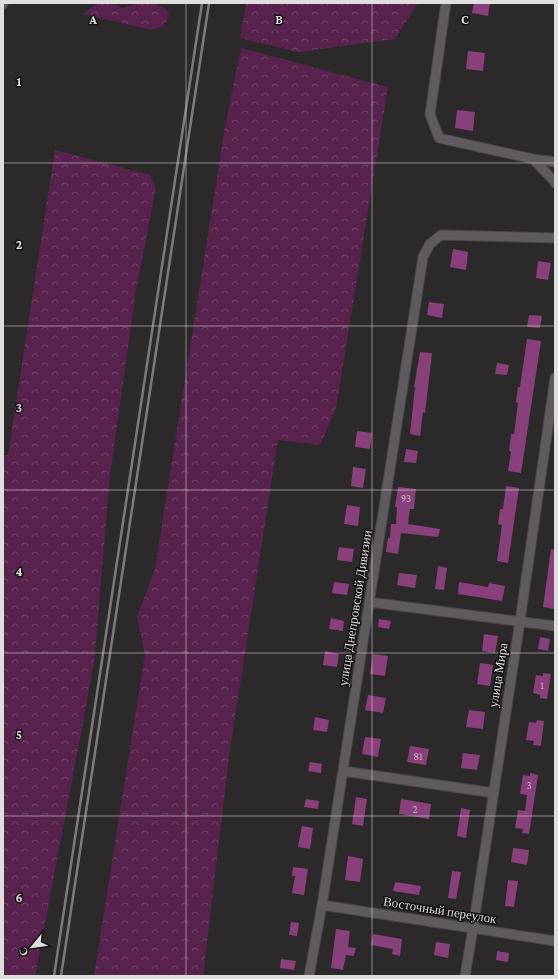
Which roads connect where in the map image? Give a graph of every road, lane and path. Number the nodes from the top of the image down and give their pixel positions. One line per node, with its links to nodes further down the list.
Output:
1 (446, 3): 2 (street)
2 (533, 159): 3 (street); 4 (street)
3 (555, 162)
4 (555, 183)
5 (555, 238): 7 (street, улица Днепровской Дивизии)
6 (555, 378): 8 (street, улица Мира)
7 (369, 602): 8 (street); 10 (street, улица Днепровской Дивизии)
8 (520, 621): 9 (street); 11 (street, улица Мира)
9 (555, 626)
10 (343, 771): 11 (street); 12 (street, улица Днепровской Дивизии)
11 (494, 793): 13 (street, улица Мира)
12 (322, 905): 13 (street, Восточный переулок); 15 (street, улица Днепровской Дивизии)
13 (473, 928): 14 (street, Восточный переулок); 16 (street, улица Мира)
14 (555, 941)
15 (309, 976)
16 (465, 976)

